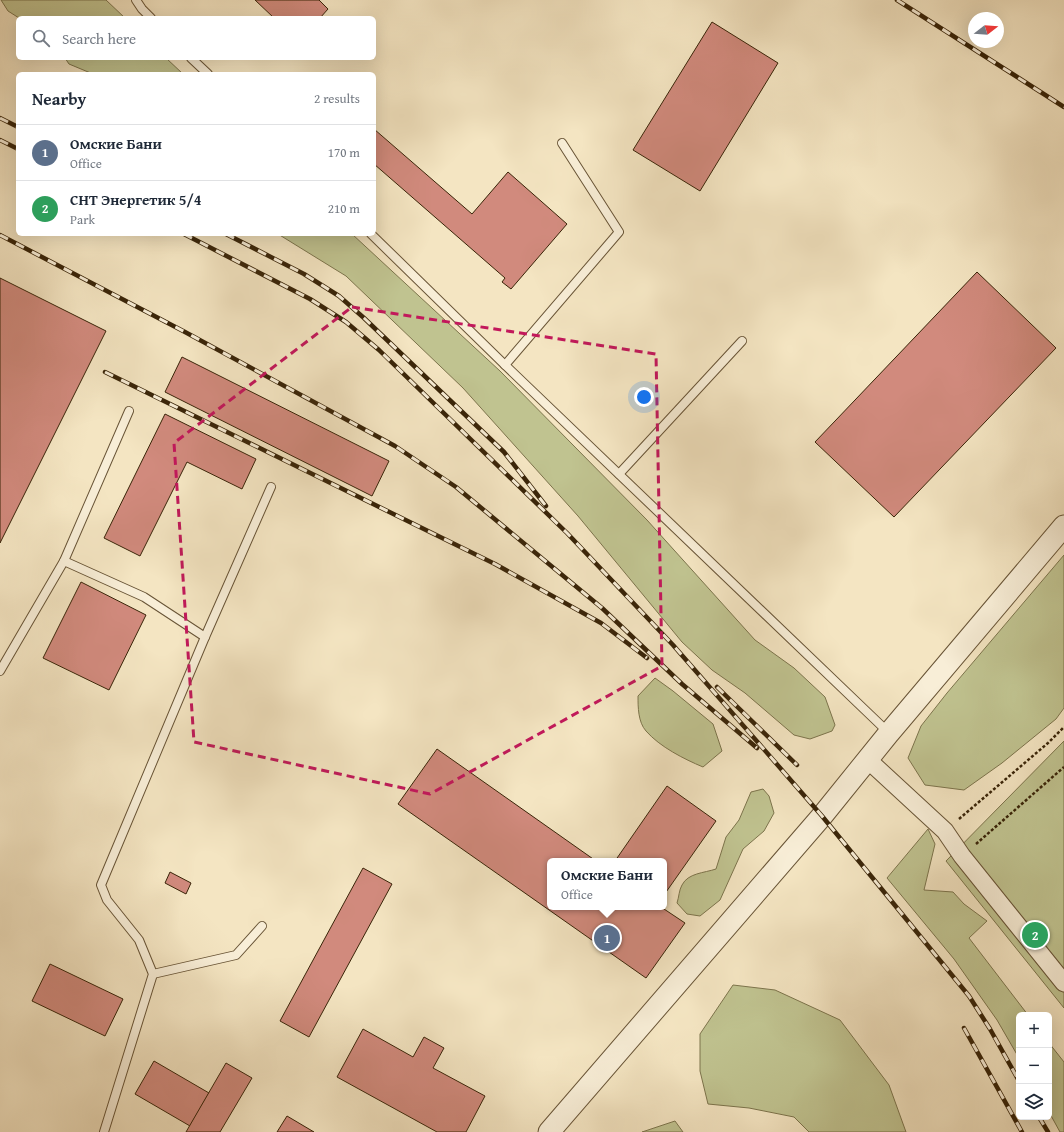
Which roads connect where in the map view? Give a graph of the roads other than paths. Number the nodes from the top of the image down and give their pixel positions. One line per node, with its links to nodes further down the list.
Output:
1 (136, 0): 2 (lane)
2 (149, 16)
3 (194, 60): 4 (lane)
4 (206, 72)
5 (562, 143): 8 (lane)
6 (373, 236): 8 (lane)
7 (742, 341): 10 (lane)
8 (505, 365): 10 (lane)
9 (128, 411): 13 (lane)
10 (619, 474): 16 (lane)
11 (271, 486): 14 (lane)
12 (1064, 526): 16 (street)
13 (64, 561): 14 (lane); 15 (lane)
14 (205, 638): 19 (lane)
15 (0, 672)
16 (889, 733): 17 (street)
17 (867, 759): 20 (street); 22 (street)
18 (262, 926): 19 (lane)
19 (153, 974): 21 (lane)
20 (1064, 983)
21 (104, 1132)
22 (549, 1132)

